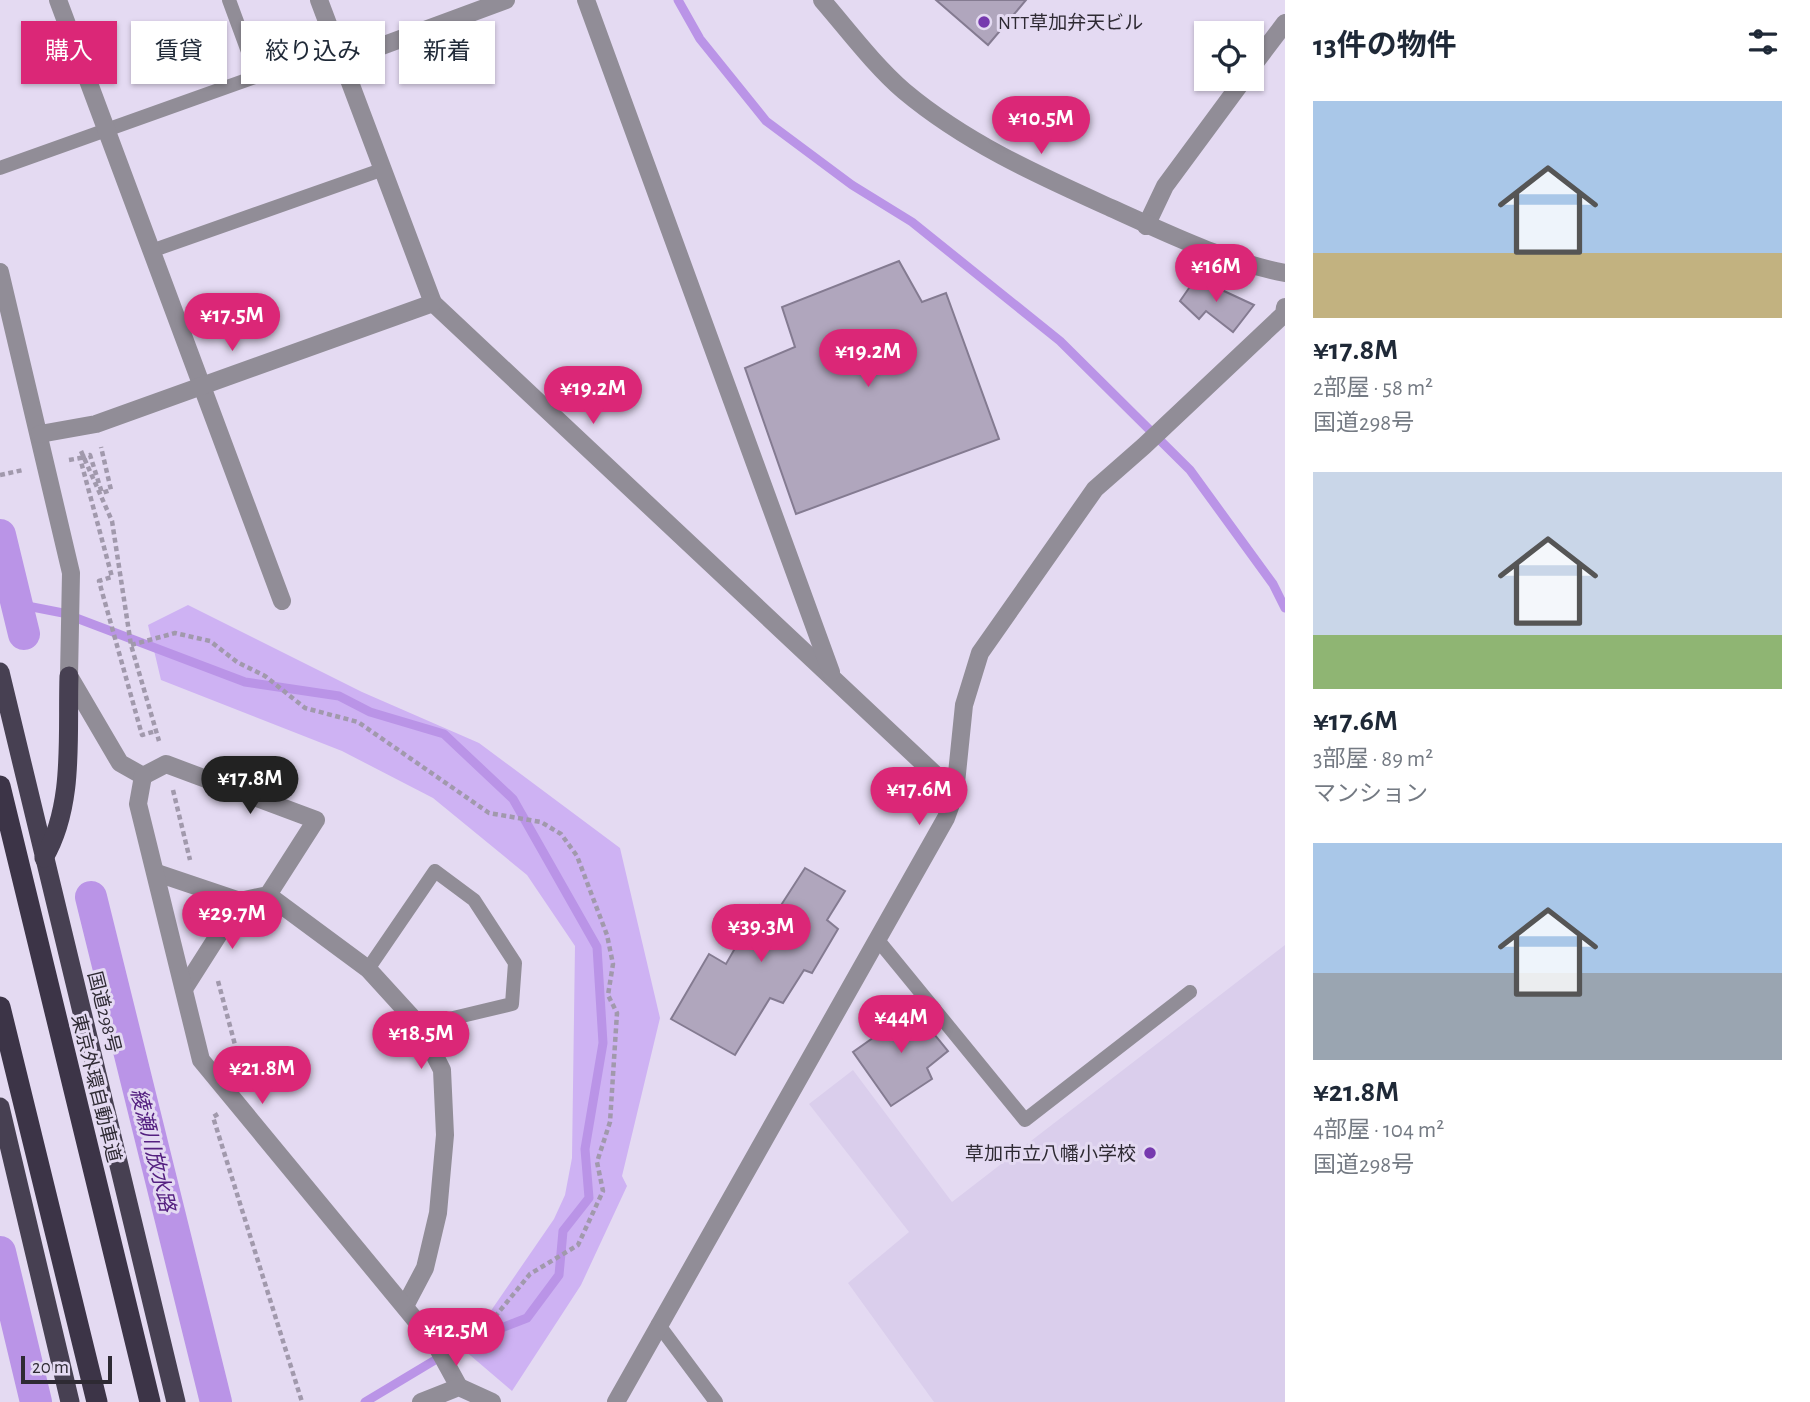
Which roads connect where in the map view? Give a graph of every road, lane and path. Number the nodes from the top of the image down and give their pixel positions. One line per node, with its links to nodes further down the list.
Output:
1 (58, 0): 15 (street)
2 (229, 0): 9 (lane)
3 (319, 0): 7 (street)
4 (506, 0): 10 (street)
5 (586, 0): 31 (street)
6 (822, 0): 18 (street)
7 (327, 21)
8 (1283, 32): 11 (street)
9 (241, 33)
10 (385, 40)
11 (1264, 53)
12 (241, 82): 15 (lane)
13 (350, 84): 17 (street)
14 (1235, 91): 18 (street)
15 (106, 131): 16 (lane); 19 (street)
16 (0, 168)
17 (381, 170): 19 (lane); 22 (street)
18 (1146, 226): 21 (street)
19 (151, 251): 24 (street)
20 (0, 272): 26 (street)
21 (1285, 273)
22 (433, 303): 24 (street); 31 (street)
23 (1285, 307): 36 (street)
24 (202, 384): 25 (street); 28 (street)
25 (96, 424): 26 (street); 27 (path)
26 (40, 434): 30 (street)
27 (80, 458)
28 (282, 601)
29 (0, 672): 37 (highway, 国道298号)
30 (69, 676): 34 (street); 37 (highway)
31 (832, 676): 36 (street)
32 (156, 731): 33 (path)
33 (142, 735)
34 (143, 776): 38 (street); 39 (street)
35 (0, 786): 53 (highway, 東京外環自動車道)
36 (955, 793): 41 (street)
37 (44, 858): 54 (highway, 国道298号)
38 (157, 873): 40 (street); 43 (street)
39 (268, 895): 40 (street); 42 (street)
40 (240, 901): 43 (street)
41 (877, 939): 44 (lane); 49 (street)
42 (368, 969): 46 (street); 46 (lane)
43 (184, 989): 48 (street)
44 (1190, 992)
45 (0, 1007): 52 (highway)
46 (420, 1026): 48 (street)
47 (0, 1107): 51 (highway)
48 (404, 1306): 50 (street)
49 (658, 1324): 57 (street); 58 (lane)
50 (459, 1387): 55 (street); 56 (street)
51 (70, 1402)
52 (97, 1402)
53 (150, 1402)
54 (176, 1402)
55 (421, 1402)
56 (492, 1402)
57 (616, 1402)
58 (716, 1402)

